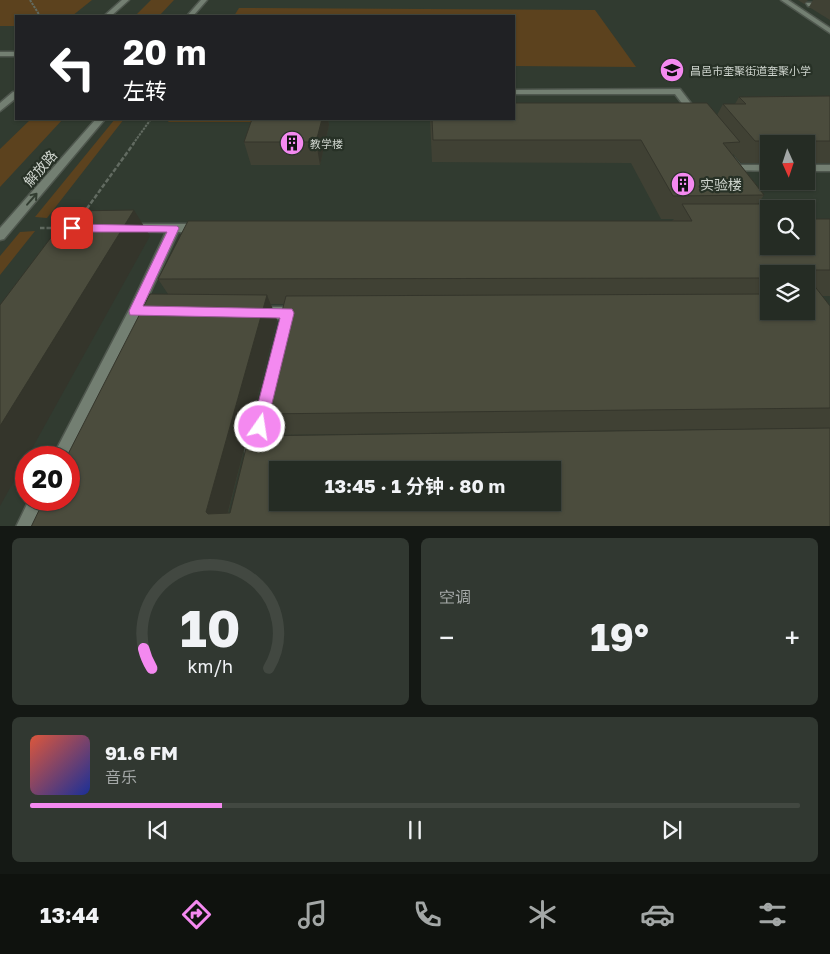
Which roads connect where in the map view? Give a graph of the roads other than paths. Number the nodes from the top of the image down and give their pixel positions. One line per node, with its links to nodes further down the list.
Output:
1 (126, 0): 6 (street)
2 (204, 0): 7 (street)
3 (784, 0): 8 (street)
4 (808, 4): 5 (street)
5 (830, 5)
6 (108, 15)
7 (191, 15)
8 (830, 30)
9 (0, 54): 10 (street)
10 (15, 54)
11 (515, 92): 15 (street)
12 (15, 95): 13 (street)
13 (0, 108)
14 (100, 120): 23 (street, 解放路, one-way to 14)
15 (701, 122)
16 (725, 152): 17 (street)
17 (760, 168)
18 (815, 168): 19 (street)
19 (830, 168)
20 (115, 228): 21 (street)
21 (174, 228): 22 (street); 24 (street)
22 (213, 228)
23 (0, 236)
24 (135, 311): 25 (street); 31 (street)
25 (173, 312)
26 (240, 312): 27 (street)
27 (287, 313): 28 (street); 29 (street)
28 (317, 313)
29 (283, 332)
30 (269, 389): 32 (street)
31 (66, 446)
32 (255, 446): 33 (street); 34 (street)
33 (275, 446)
34 (251, 464)
35 (33, 511): 36 (street)
36 (25, 526)

